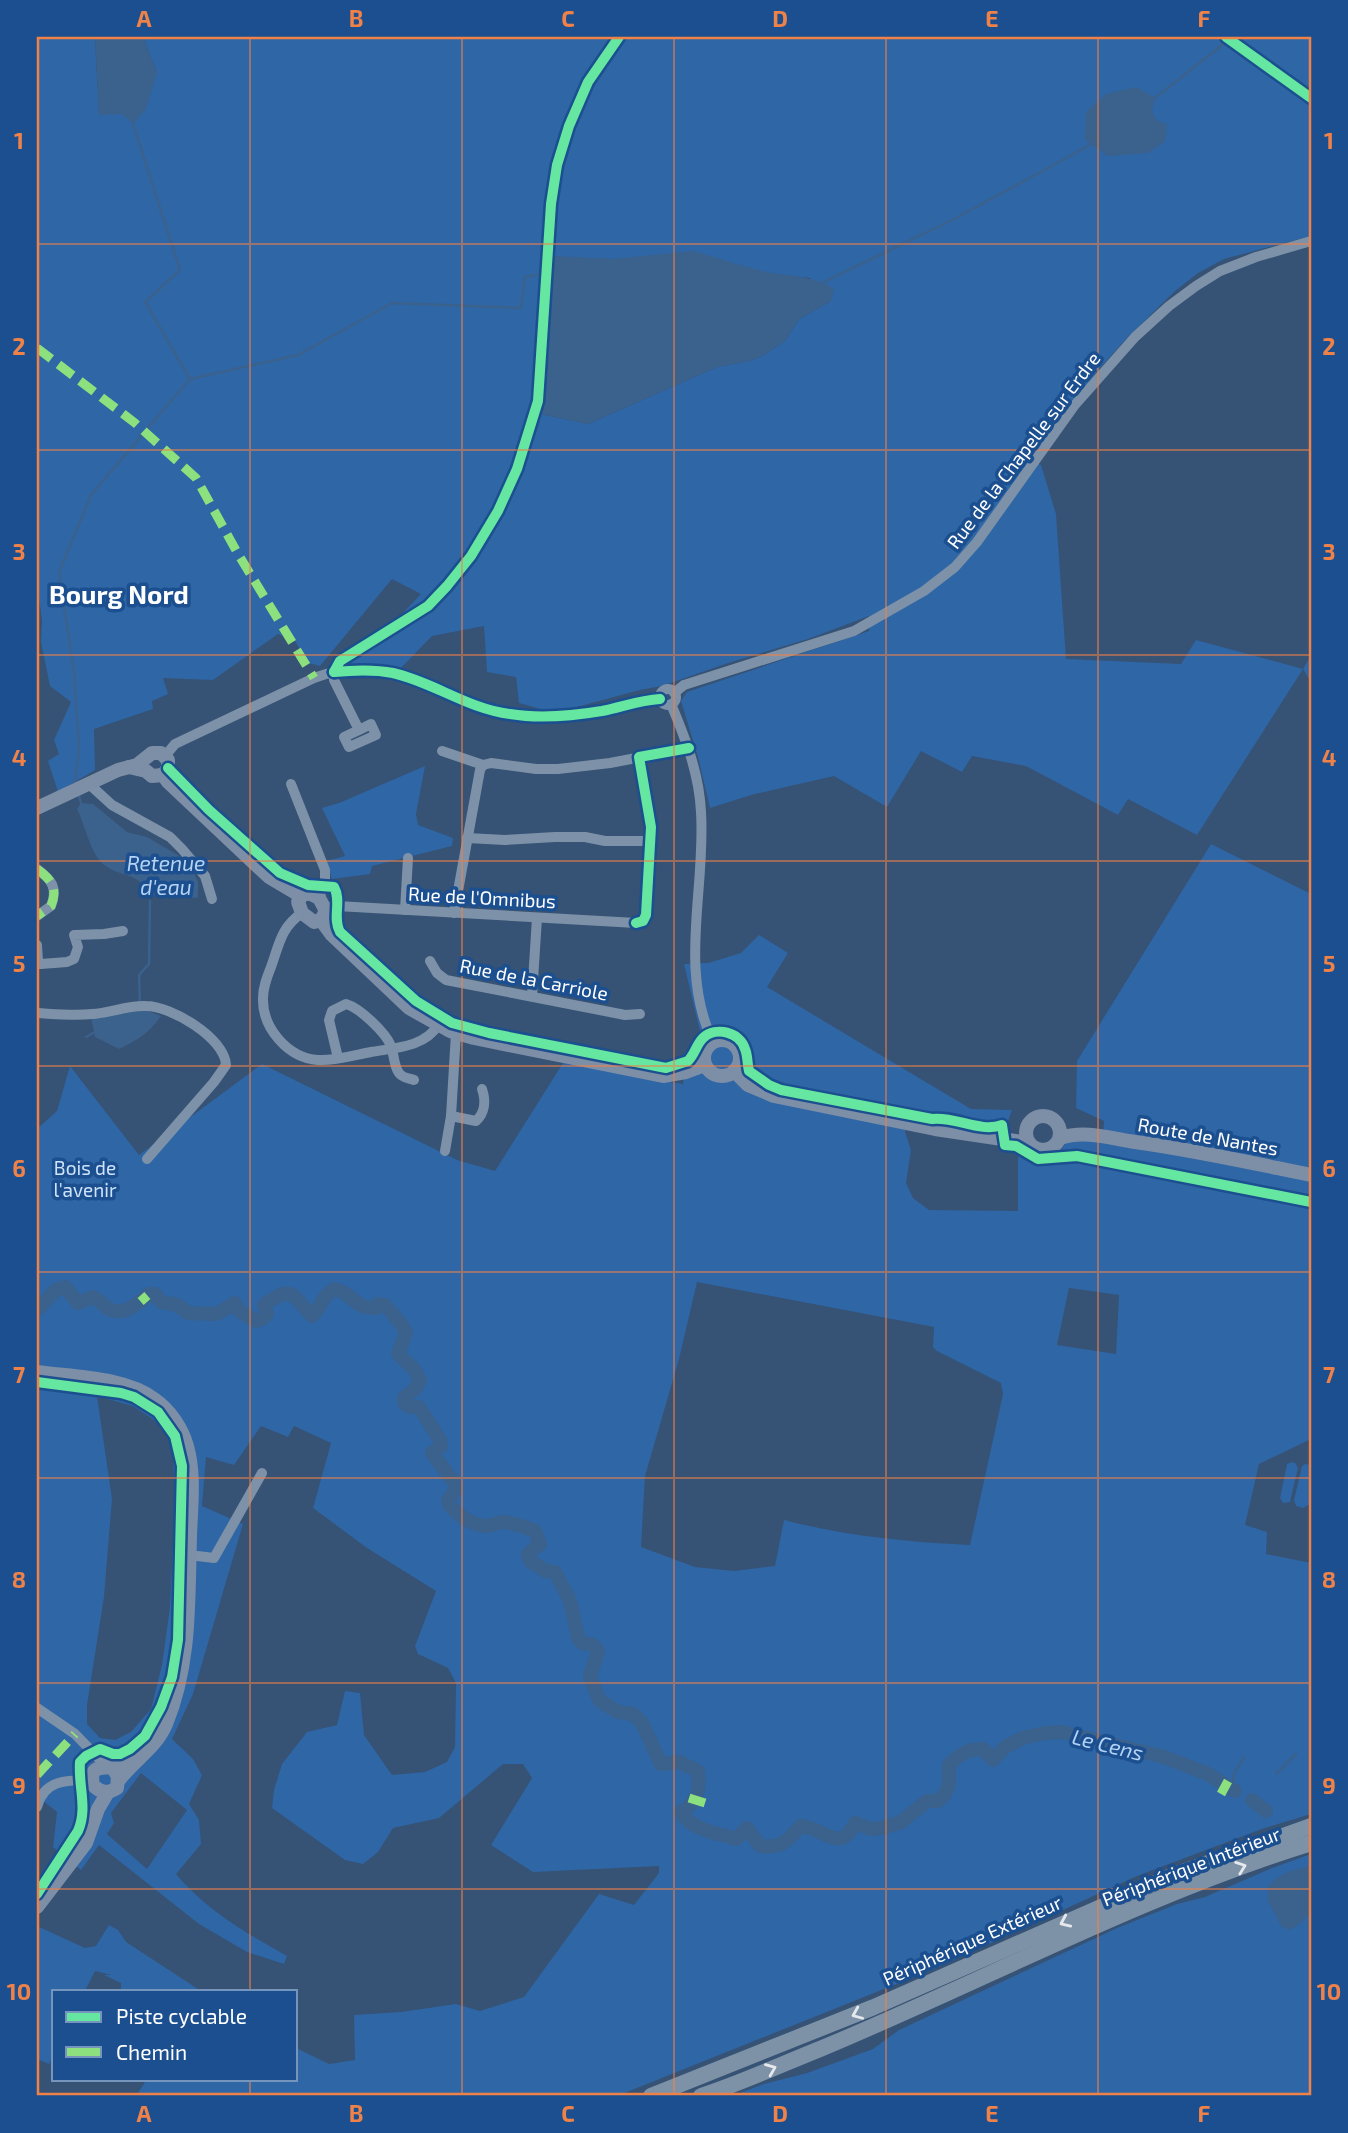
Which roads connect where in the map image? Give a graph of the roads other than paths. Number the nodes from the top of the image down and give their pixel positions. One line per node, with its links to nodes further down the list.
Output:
1 (619, 37): 5 (street)
2 (1226, 37): 3 (street)
3 (1311, 98)
4 (1311, 242): 6 (street, Rue de la Chapelle sur Erdre)
5 (334, 672): 6 (street, Rue de la Chapelle sur Erdre); 7 (street); 10 (street)
6 (669, 699): 8 (street)
7 (359, 730)
8 (689, 748): 11 (street); 38 (street)
9 (442, 751): 13 (street)
10 (165, 756): 12 (main road); 14 (main road)
11 (639, 757): 13 (street); 19 (street)
12 (145, 765): 14 (main road); 16 (main road)
13 (483, 765): 18 (street)
14 (163, 775): 22 (main road)
15 (291, 784): 24 (street)
16 (81, 787): 17 (main road); 23 (street)
17 (37, 808)
18 (467, 838): 19 (street); 27 (street)
19 (649, 841): 29 (street, Rue de l'Omnibus)
20 (408, 858): 25 (street)
21 (37, 869): 28 (street)
22 (301, 896): 24 (main road); 26 (main road)
23 (212, 899)
24 (322, 909): 25 (street, Rue de l'Omnibus); 26 (main road); 36 (main road)
25 (405, 910): 27 (street, Rue de l'Omnibus)
26 (302, 913): 40 (street)
27 (454, 914): 29 (street, Rue de l'Omnibus)
28 (37, 916)
29 (537, 918): 33 (street)
30 (123, 930): 31 (street)
31 (37, 945)
32 (430, 961): 33 (street, Rue de la Carriole)
33 (532, 996): 35 (street, Rue de la Carriole)
34 (37, 1013): 53 (street)
35 (640, 1014)
36 (438, 1025): 37 (main road); 39 (street)
37 (456, 1033): 41 (main road); 45 (street)
38 (713, 1042): 41 (main road); 42 (main road)
39 (393, 1049): 40 (street); 40 (street); 43 (street)
40 (338, 1058)
41 (705, 1065): 42 (main road)
42 (734, 1071): 49 (main road)
43 (414, 1080)
44 (482, 1089): 45 (street)
45 (451, 1116): 52 (street)
46 (1057, 1122): 47 (main road); 48 (main road, Route de Nantes); 50 (main road)
47 (1027, 1126): 49 (main road); 51 (main road)
48 (1097, 1135): 50 (main road, Route de Nantes); 54 (main road, Route de Nantes)
49 (981, 1137): 51 (main road)
50 (1060, 1138): 51 (main road)
51 (1029, 1143)
52 (445, 1151)
53 (147, 1159)
54 (1311, 1175)
55 (37, 1372): 57 (main road)
56 (262, 1473): 57 (street)
57 (189, 1555): 59 (main road)
58 (37, 1708): 59 (street)
59 (104, 1778): 60 (street); 63 (main road)
60 (37, 1807)
61 (1311, 1826): 64 (highway, Périphérique Extérieur, one-way to 64)
62 (1311, 1843): 65 (highway, Périphérique Intérieur, one-way to 62)
63 (37, 1907)
64 (651, 2096)
65 (704, 2096)

